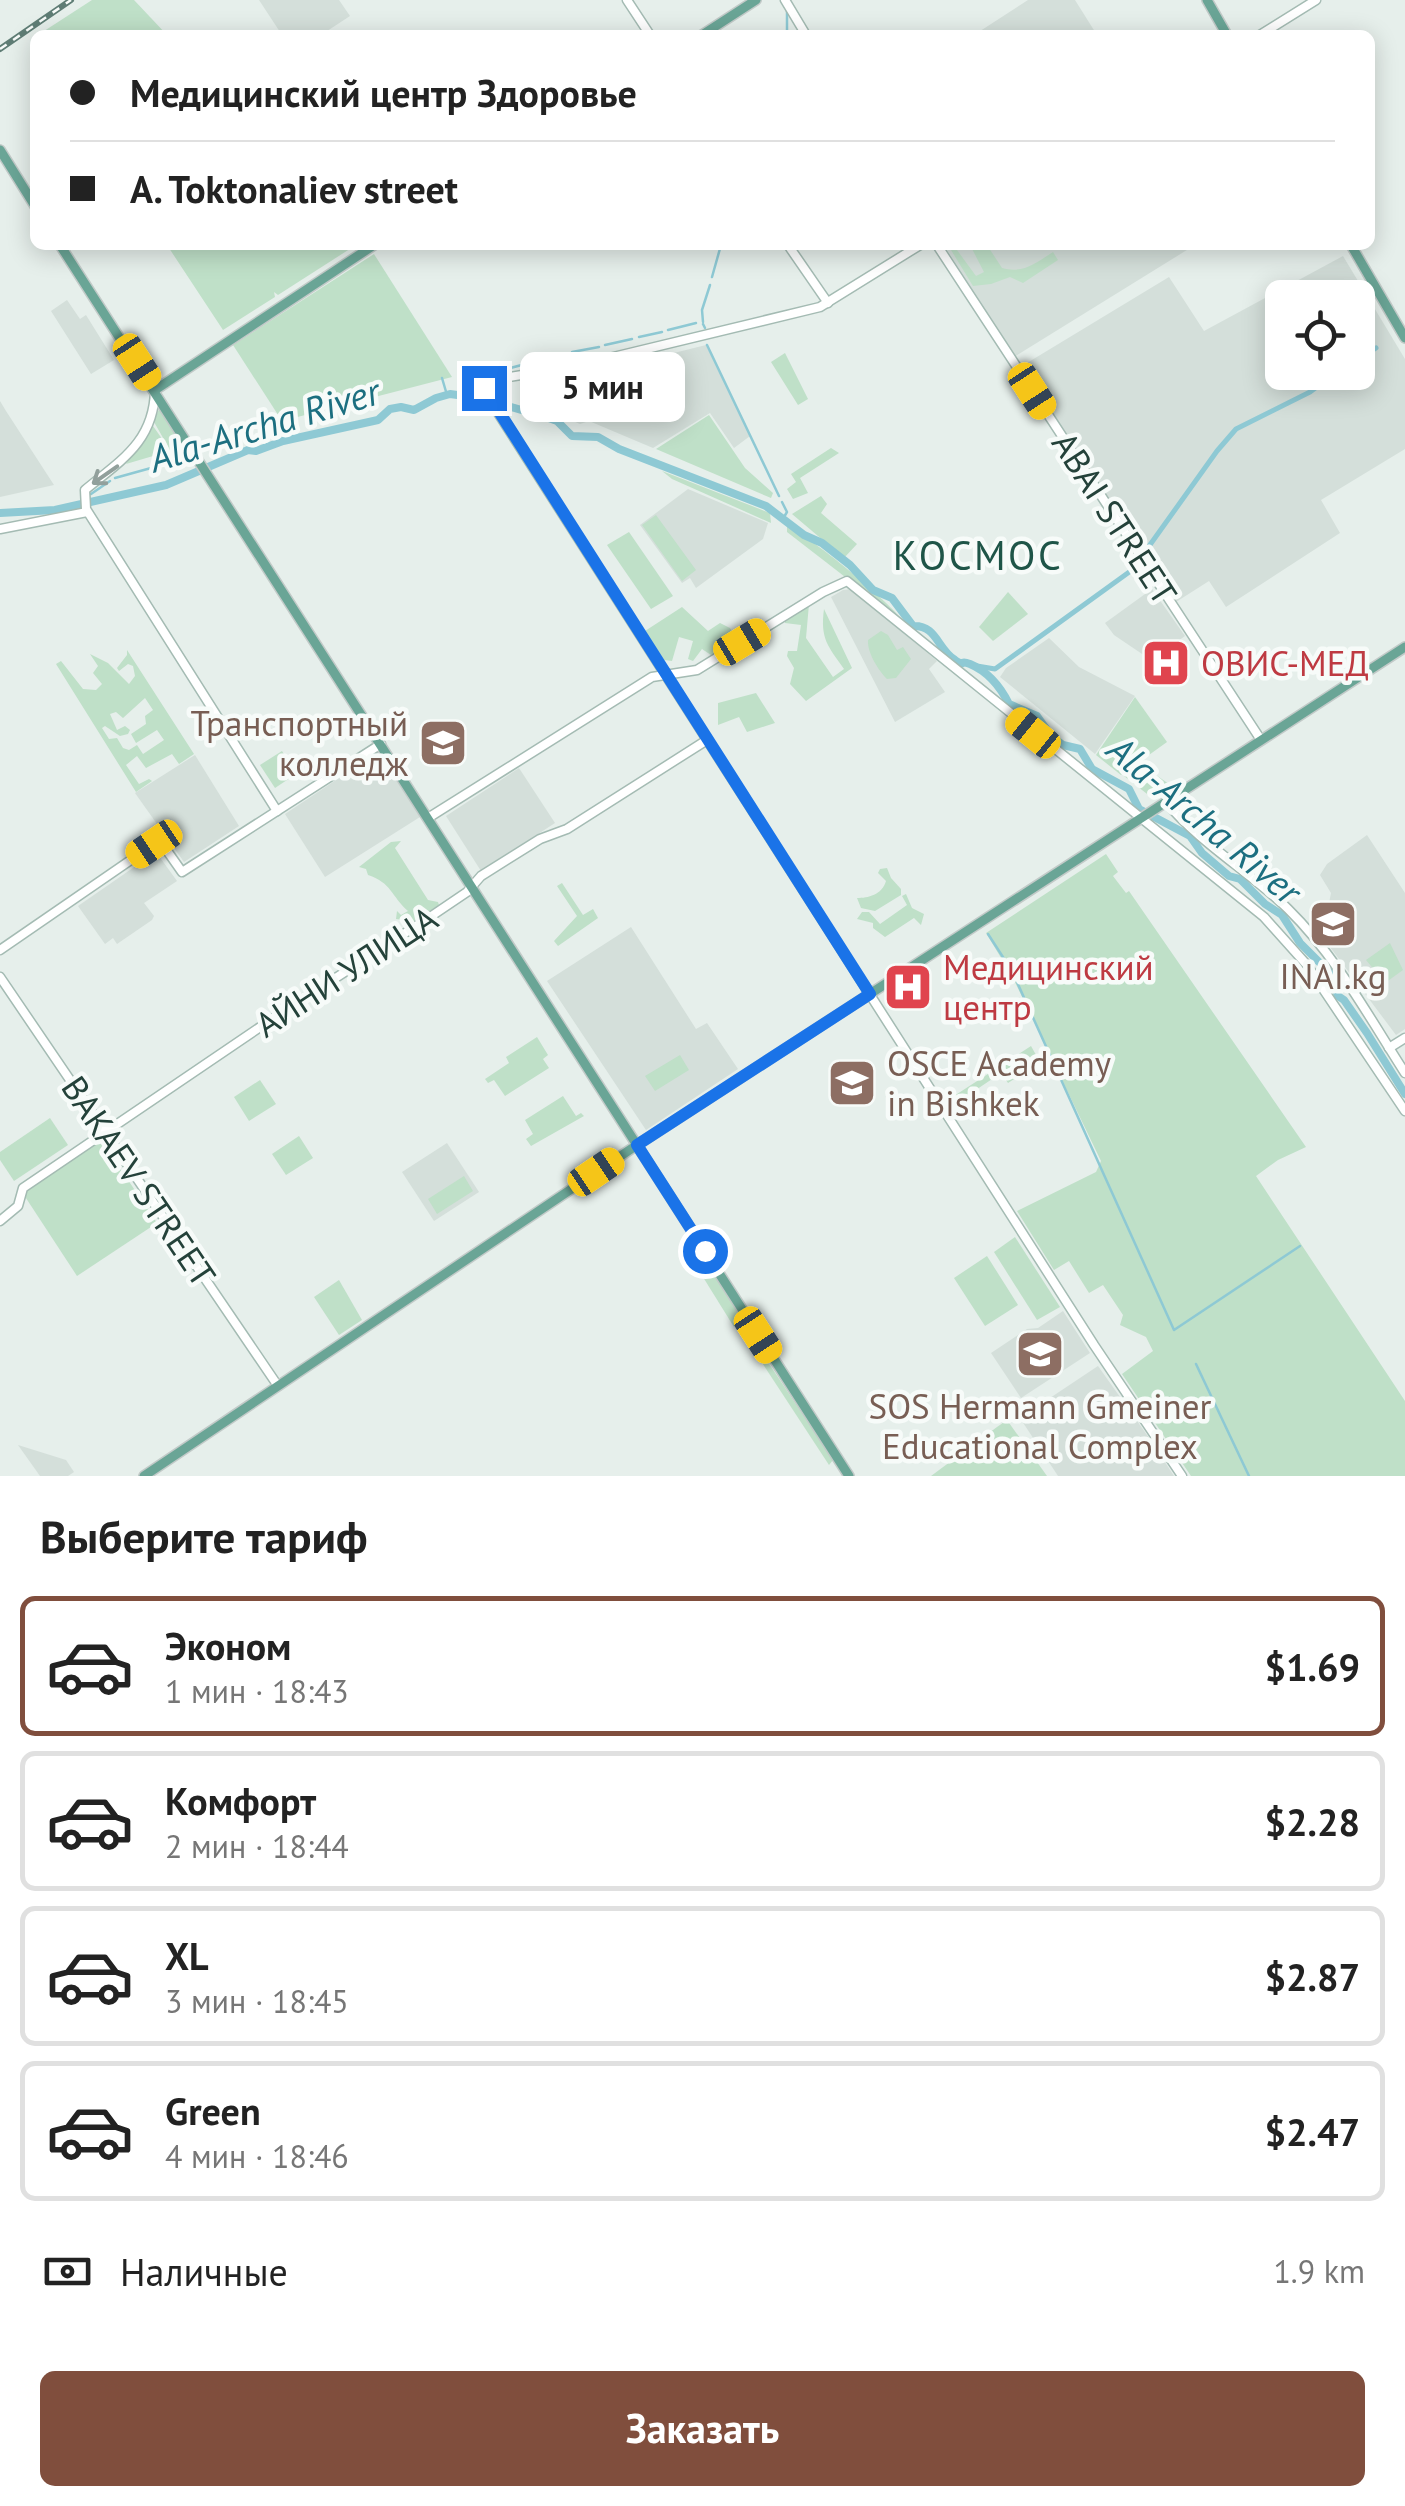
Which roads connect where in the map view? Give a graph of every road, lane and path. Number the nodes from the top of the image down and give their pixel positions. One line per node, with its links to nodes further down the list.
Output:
1 (627, 0): 6 (street)
2 (756, 0): 7 (main road)
3 (785, 0): 8 (street)
4 (1207, 0): 9 (main road)
5 (1316, 0): 10 (street)
6 (647, 30)
7 (710, 30)
8 (803, 30)
9 (1225, 30)
10 (1268, 30)
11 (0, 150): 12 (main road)
12 (30, 198)
13 (63, 250): 21 (main road)
14 (366, 250): 21 (main road)
15 (791, 250): 19 (street)
16 (912, 250): 19 (street)
17 (940, 250): 29 (street, ABAI STREET)
18 (1354, 250): 20 (main road)
19 (828, 303): 26 (street)
20 (1405, 338)
21 (154, 390): 22 (street, one-way to 22); 30 (main road)
22 (85, 507): 23 (street); 32 (street)
23 (0, 529)
24 (1405, 647): 29 (main road)
25 (697, 670): 26 (street); 27 (street); 34 (street)
26 (664, 673): 27 (street); 33 (street)
27 (675, 690): 28 (street)
28 (706, 740): 35 (street, АЙНИ УЛИЦА); 38 (street)
29 (1261, 740): 31 (main road)
30 (381, 744): 32 (street); 33 (main road)
31 (1163, 804): 34 (main road); 40 (street)
32 (278, 811): 36 (street)
33 (428, 818): 35 (main road)
34 (1142, 818): 38 (main road); 42 (street)
35 (472, 886): 43 (street, АЙНИ УЛИЦА); 44 (main road)
36 (0, 950)
37 (0, 977): 43 (street, BAKAEV STREET)
38 (870, 994): 44 (main road); 49 (street)
39 (1405, 1038): 40 (street)
40 (1389, 1048): 41 (street)
41 (1405, 1073)
42 (1405, 1111)
43 (105, 1132): 45 (street, АЙНИ УЛИЦА); 46 (street, BAKAEV STREET)
44 (637, 1145): 46 (main road); 48 (main road)
45 (0, 1221)
46 (278, 1386): 47 (main road)
47 (144, 1476)
48 (849, 1476)
49 (1182, 1476)

